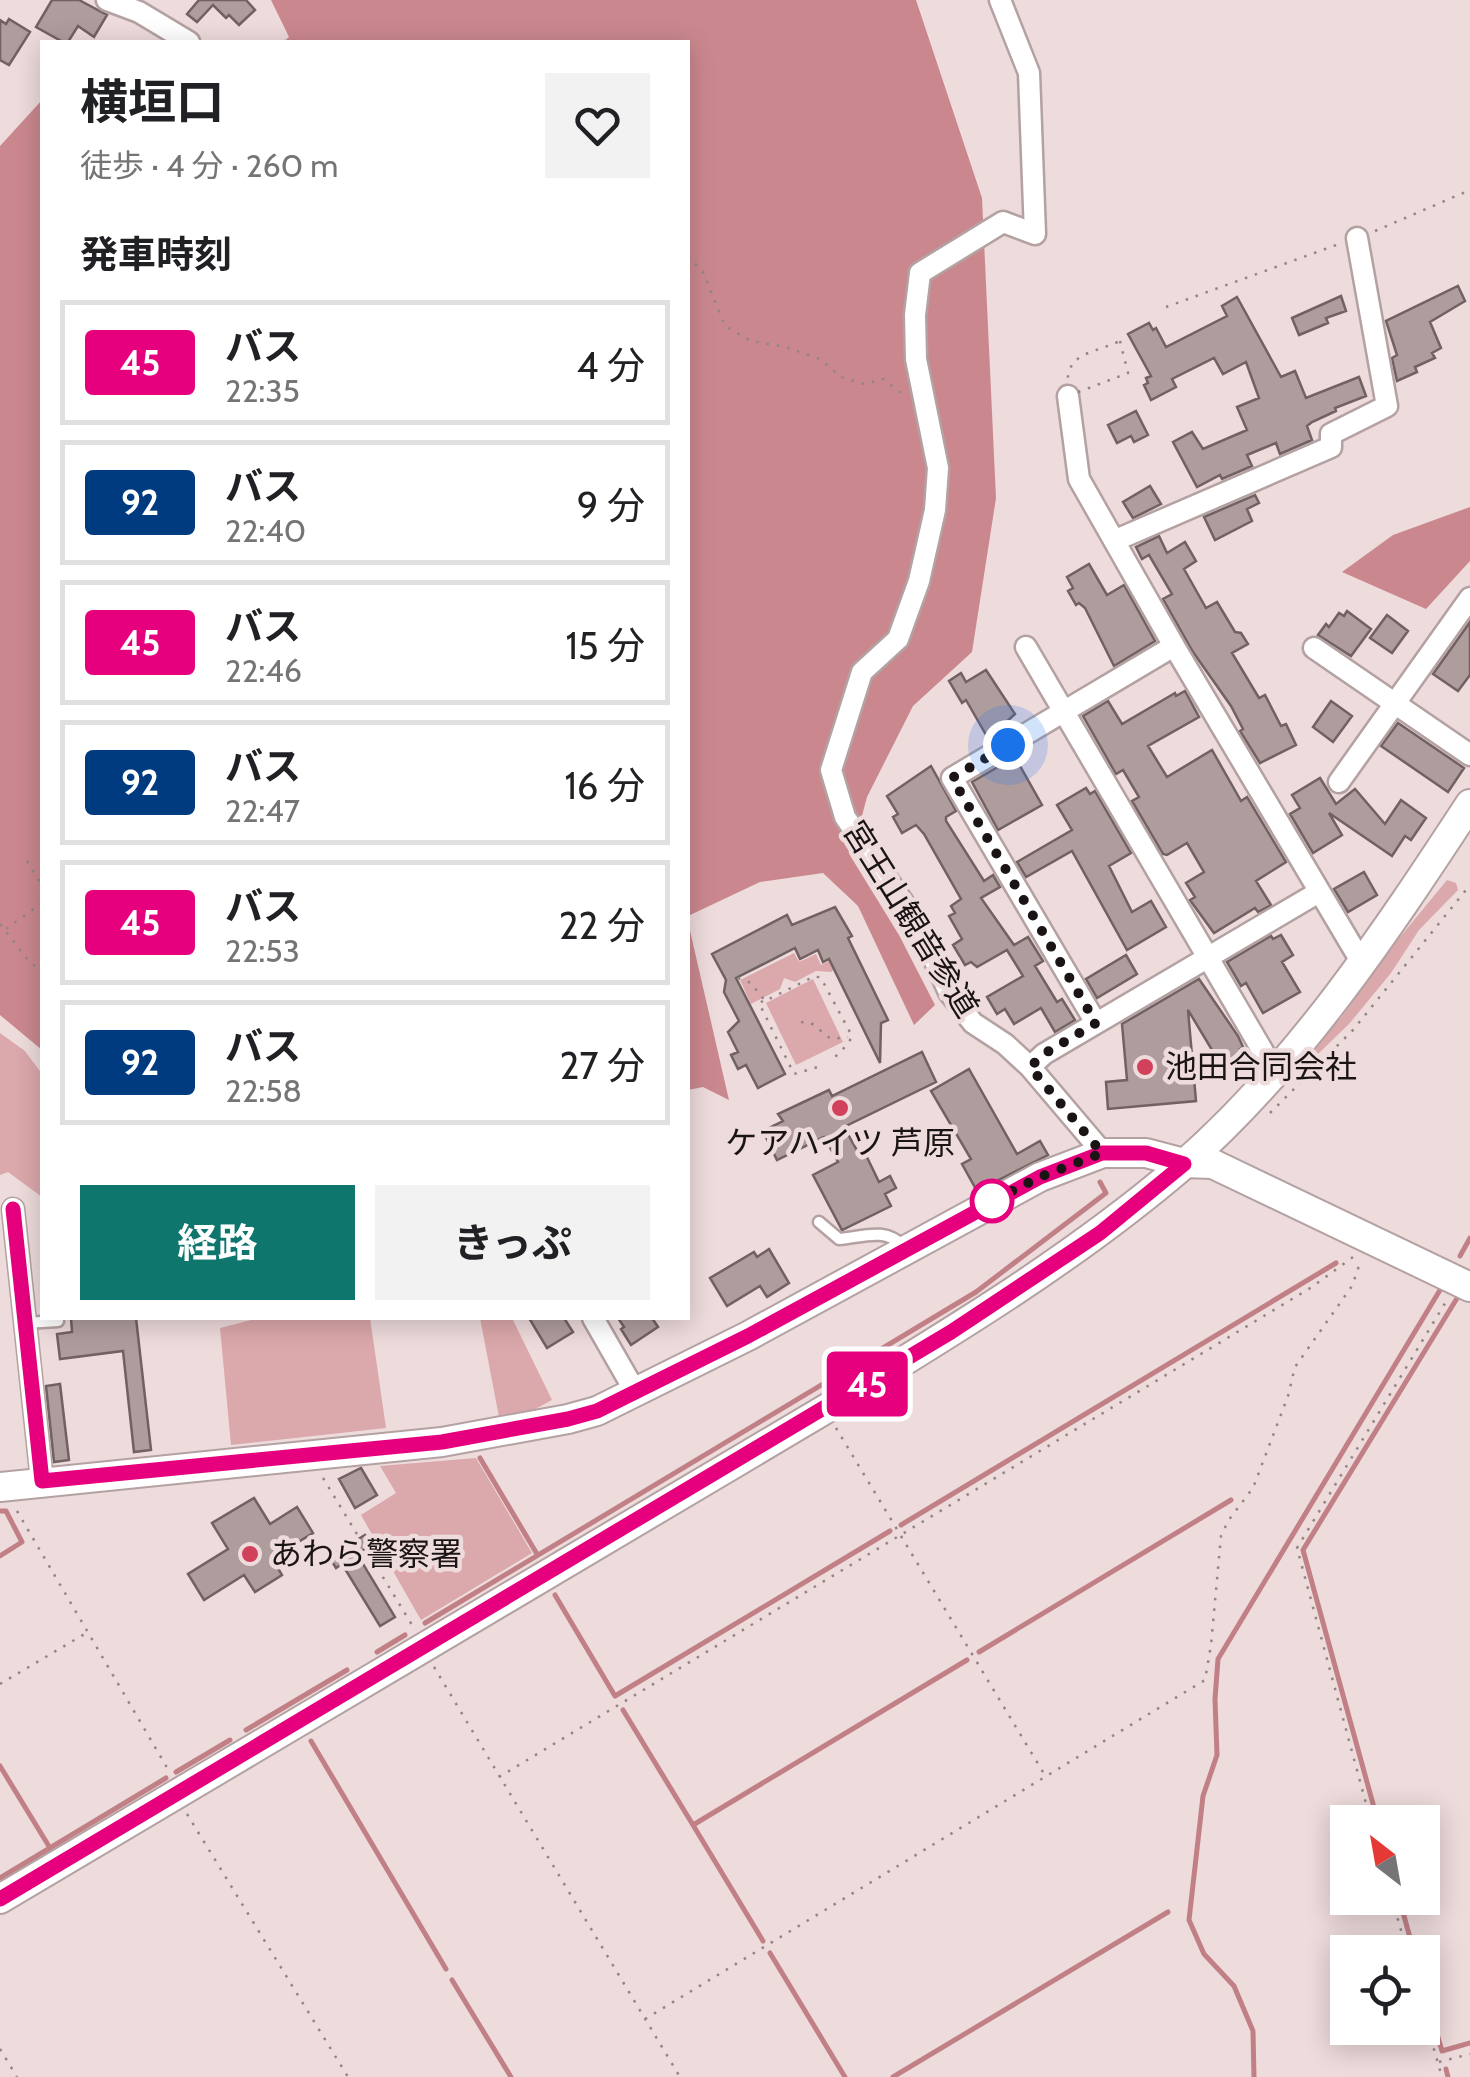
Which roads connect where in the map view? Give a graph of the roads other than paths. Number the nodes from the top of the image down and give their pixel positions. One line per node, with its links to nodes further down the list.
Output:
1 (107, 0): 3 (street)
2 (1000, 0): 20 (street, 宮王山観音参道)
3 (186, 40)
4 (1357, 238): 6 (street)
5 (1068, 396): 6 (street)
6 (1116, 540): 8 (street)
7 (1470, 598): 11 (street)
8 (1174, 646): 12 (street); 16 (street)
9 (1026, 648): 12 (street)
10 (1314, 648): 11 (street)
11 (1393, 704): 13 (street); 14 (street)
12 (1064, 712): 17 (street); 19 (street)
13 (1470, 755)
14 (1340, 782)
15 (1470, 804): 18 (street)
16 (1319, 892): 17 (street); 18 (street)
17 (1206, 958): 19 (street); 21 (street)
18 (1362, 963): 21 (street)
19 (1096, 1023): 20 (street)
20 (1030, 1067): 22 (street, 宮王山観音参道)
21 (1275, 1072): 23 (street)
22 (1102, 1153): 23 (street); 26 (street)
23 (1184, 1164): 27 (street); 34 (street)
24 (13, 1209): 30 (street)
25 (820, 1222): 26 (lane)
26 (907, 1251): 31 (street)
27 (1464, 1284)
28 (58, 1320): 30 (lane)
29 (595, 1320): 31 (street)
30 (25, 1323): 32 (street)
31 (636, 1393): 32 (street)
32 (42, 1481): 33 (street)
33 (3, 1487)
34 (0, 1899)

